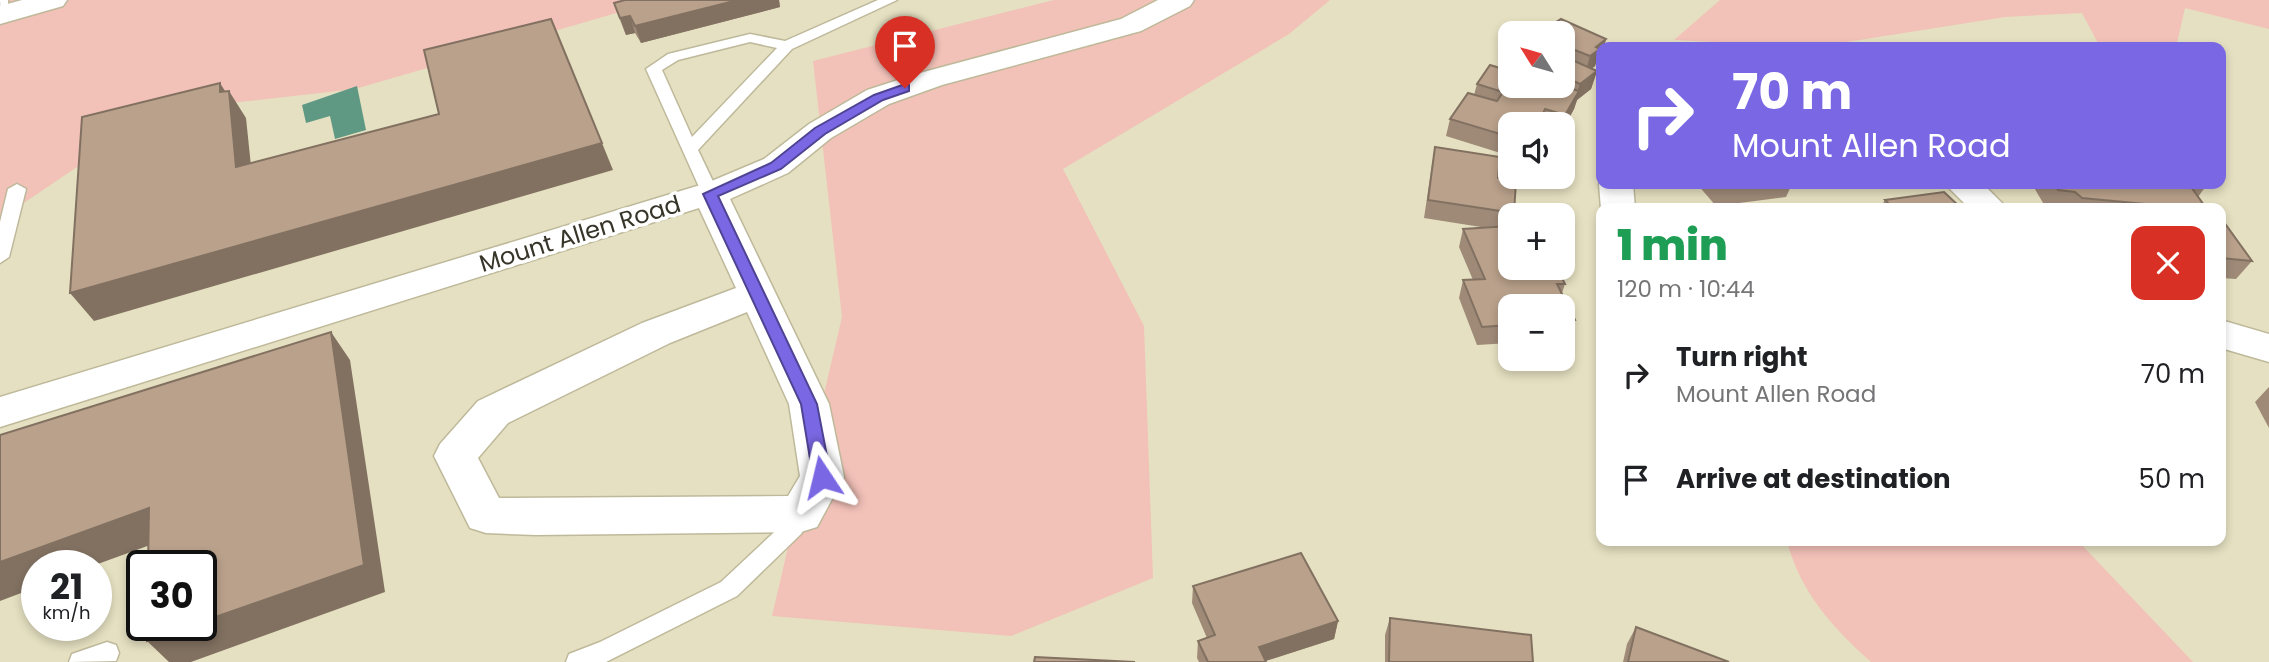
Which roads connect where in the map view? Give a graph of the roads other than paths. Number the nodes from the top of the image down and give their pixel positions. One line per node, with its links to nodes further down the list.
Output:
1 (53, 0): 4 (street)
2 (890, 0): 5 (lane)
3 (1180, 0): 9 (street, Mount Allen Road)
4 (1, 10)
5 (787, 46): 6 (lane); 6 (lane)
6 (691, 148): 9 (lane)
7 (17, 189): 11 (lane)
8 (1968, 189): 10 (street)
9 (710, 194): 12 (street); 15 (street, Mount Allen Road)
10 (1984, 203)
11 (0, 257)
12 (757, 294): 16 (street); 16 (street)
13 (2226, 335): 14 (street)
14 (2269, 348)
15 (0, 412)
16 (801, 514): 19 (lane)
17 (107, 653): 18 (lane)
18 (82, 662)
19 (578, 662)

